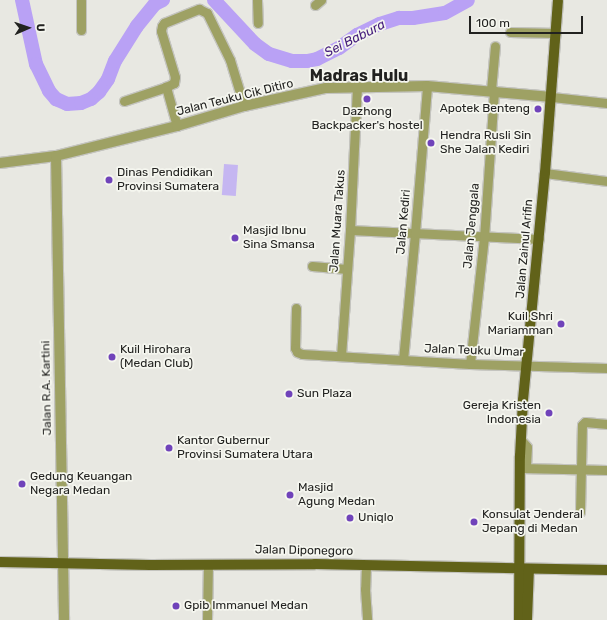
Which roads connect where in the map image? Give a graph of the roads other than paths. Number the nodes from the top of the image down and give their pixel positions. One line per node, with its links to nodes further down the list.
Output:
1 (81, 0): 5 (street)
2 (257, 0): 4 (street)
3 (558, 0): 7 (main road, Jalan Zainul Arifin)
4 (258, 23)
5 (81, 30)
6 (510, 32): 7 (street)
7 (556, 33): 13 (main road, Jalan Zainul Arifin)
8 (495, 46): 12 (street, Jalan Jenggala)
9 (427, 86): 11 (street, Jalan Teuku Cik Ditiro); 12 (street, Jalan Teuku Cik Ditiro); 23 (street, Jalan Kediri)
10 (166, 87): 14 (street); 16 (street); 17 (street)
11 (357, 87): 16 (street, Jalan Teuku Cik Ditiro); 22 (street, Jalan Muara Takus)
12 (493, 90): 13 (street, Jalan Teuku Cik Ditiro); 24 (street, Jalan Jenggala)
13 (552, 96): 15 (street); 20 (main road, Jalan Zainul Arifin)
14 (124, 101)
15 (607, 103)
16 (244, 106): 17 (street, Jalan Teuku Cik Ditiro)
17 (177, 126): 18 (street, Jalan Teuku Cik Ditiro)
18 (56, 156): 19 (street, Jalan Teuku Cik Ditiro); 40 (street, Jalan R.A. Kartini)
19 (0, 163)
20 (545, 173): 21 (street); 25 (main road, Jalan Zainul Arifin)
21 (607, 181)
22 (350, 230): 23 (street); 27 (street, Jalan Muara Takus)
23 (415, 233): 24 (street); 30 (street, Jalan Kediri)
24 (484, 238): 25 (street); 31 (street, Jalan Jenggala)
25 (539, 239): 32 (main road, Jalan Zainul Arifin)
26 (312, 266): 27 (street)
27 (347, 269): 29 (street, Jalan Muara Takus)
28 (296, 308): 29 (street, Jalan Teuku Umar)
29 (341, 356): 30 (street, Jalan Teuku Umar)
30 (403, 360): 31 (street, Jalan Teuku Umar)
31 (470, 364): 32 (street, Jalan Teuku Umar)
32 (527, 365): 33 (street, Jalan Teuku Umar); 35 (main road, Jalan Zainul Arifin)
33 (607, 368)
34 (607, 424): 36 (street)
35 (523, 468): 36 (street); 43 (main road, Jalan Zainul Arifin)
36 (580, 470): 37 (street); 38 (street)
37 (607, 470)
38 (580, 512)
39 (0, 562): 40 (main road, Jalan Diponegoro)
40 (64, 563): 41 (main road, Jalan Diponegoro); 46 (street, Jalan R.A. Kartini)
41 (208, 564): 42 (main road, Jalan Diponegoro); 47 (street)
42 (366, 565): 43 (main road, Jalan Diponegoro); 48 (street)
43 (519, 569): 44 (main road, Jalan Diponegoro); 49 (main road, Jalan Zainul Arifin)
44 (529, 569): 45 (main road, Jalan Diponegoro); 50 (main road)
45 (607, 570)
46 (64, 620)
47 (207, 620)
48 (367, 620)
49 (519, 620)
50 (527, 620)

